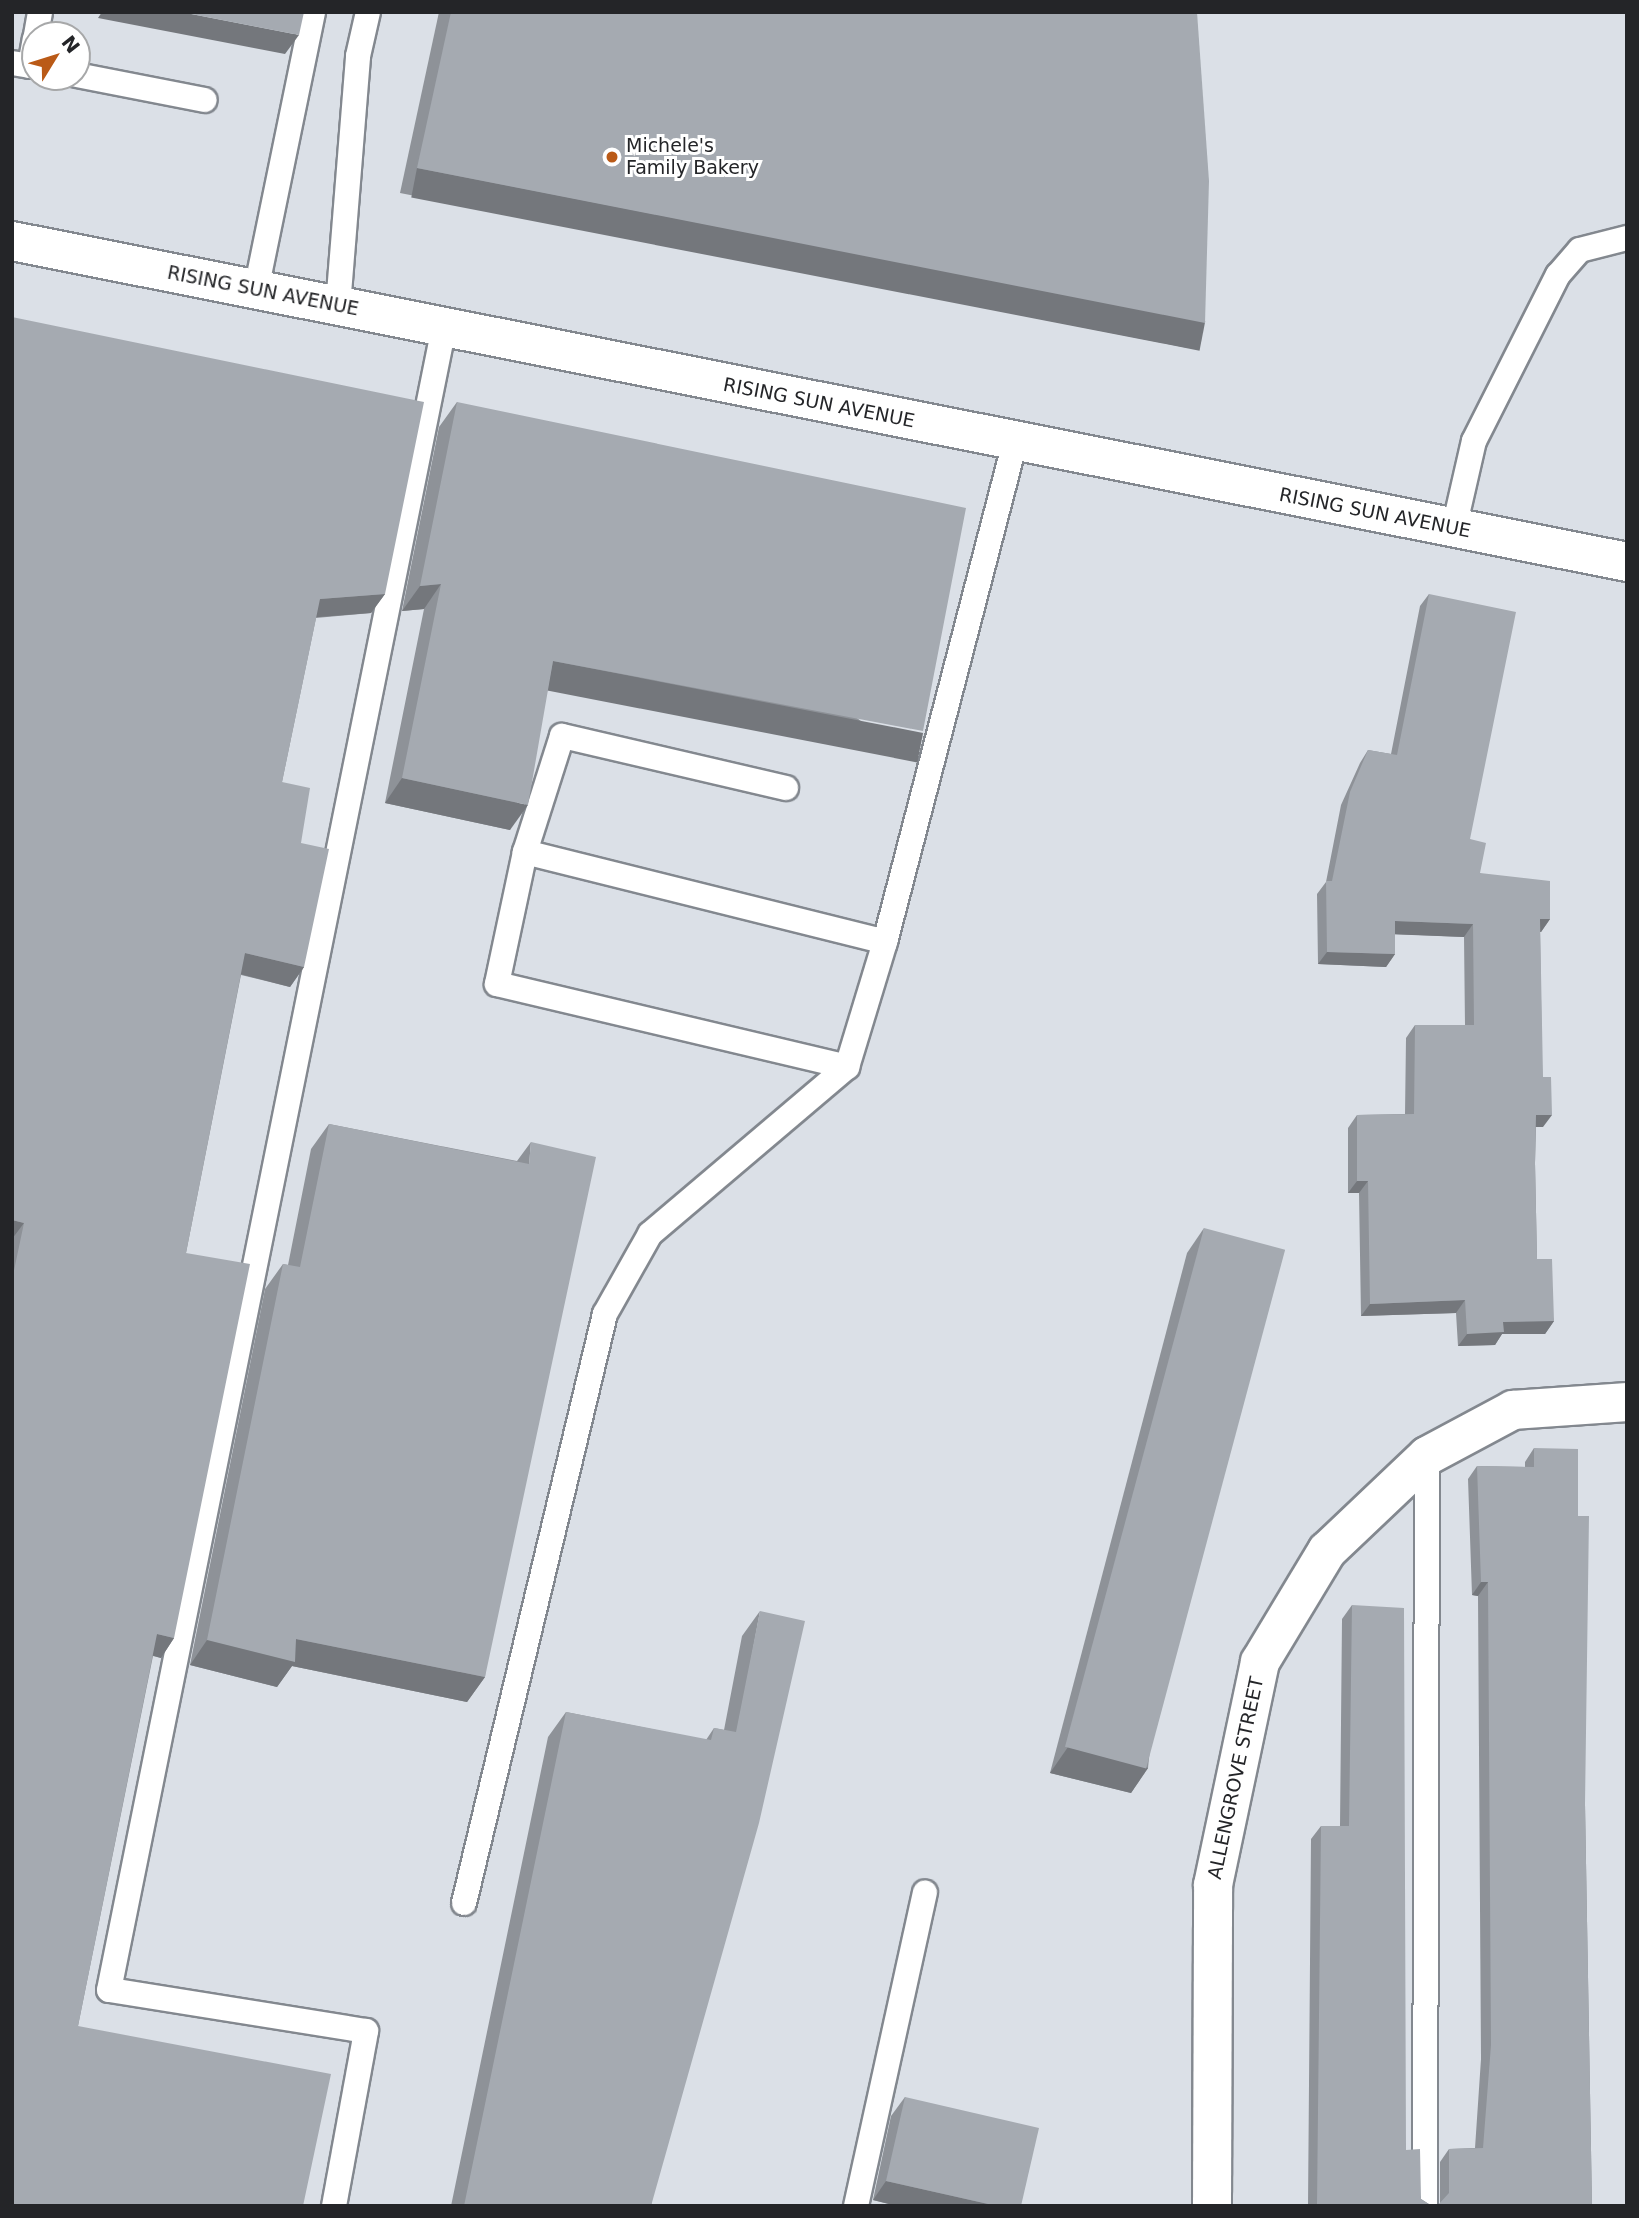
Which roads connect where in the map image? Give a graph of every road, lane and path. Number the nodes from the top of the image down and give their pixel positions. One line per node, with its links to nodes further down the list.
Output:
1 (313, 12): 7 (lane)
2 (368, 12): 8 (lane)
3 (91, 78): 4 (lane)
4 (205, 100)
5 (1627, 238): 11 (lane)
6 (12, 241): 7 (main road, RISING SUN AVENUE)
7 (256, 290): 8 (main road, RISING SUN AVENUE)
8 (338, 306): 9 (main road, RISING SUN AVENUE)
9 (443, 327): 10 (main road, RISING SUN AVENUE); 21 (lane)
10 (1015, 442): 11 (main road, RISING SUN AVENUE); 15 (lane)
11 (1454, 528): 12 (main road, RISING SUN AVENUE)
12 (1627, 562)
13 (786, 788): 14 (lane)
14 (525, 852): 15 (lane); 16 (lane)
15 (885, 942): 16 (lane)
16 (846, 1066): 20 (lane)
17 (1627, 1402): 18 (main road, ALLENGROVE STREET)
18 (1427, 1456): 23 (main road, ALLENGROVE STREET); 24 (lane)
19 (925, 1892): 22 (lane)
20 (464, 1903)
21 (334, 2206)
22 (856, 2206)
23 (1212, 2206)
24 (1425, 2206)

